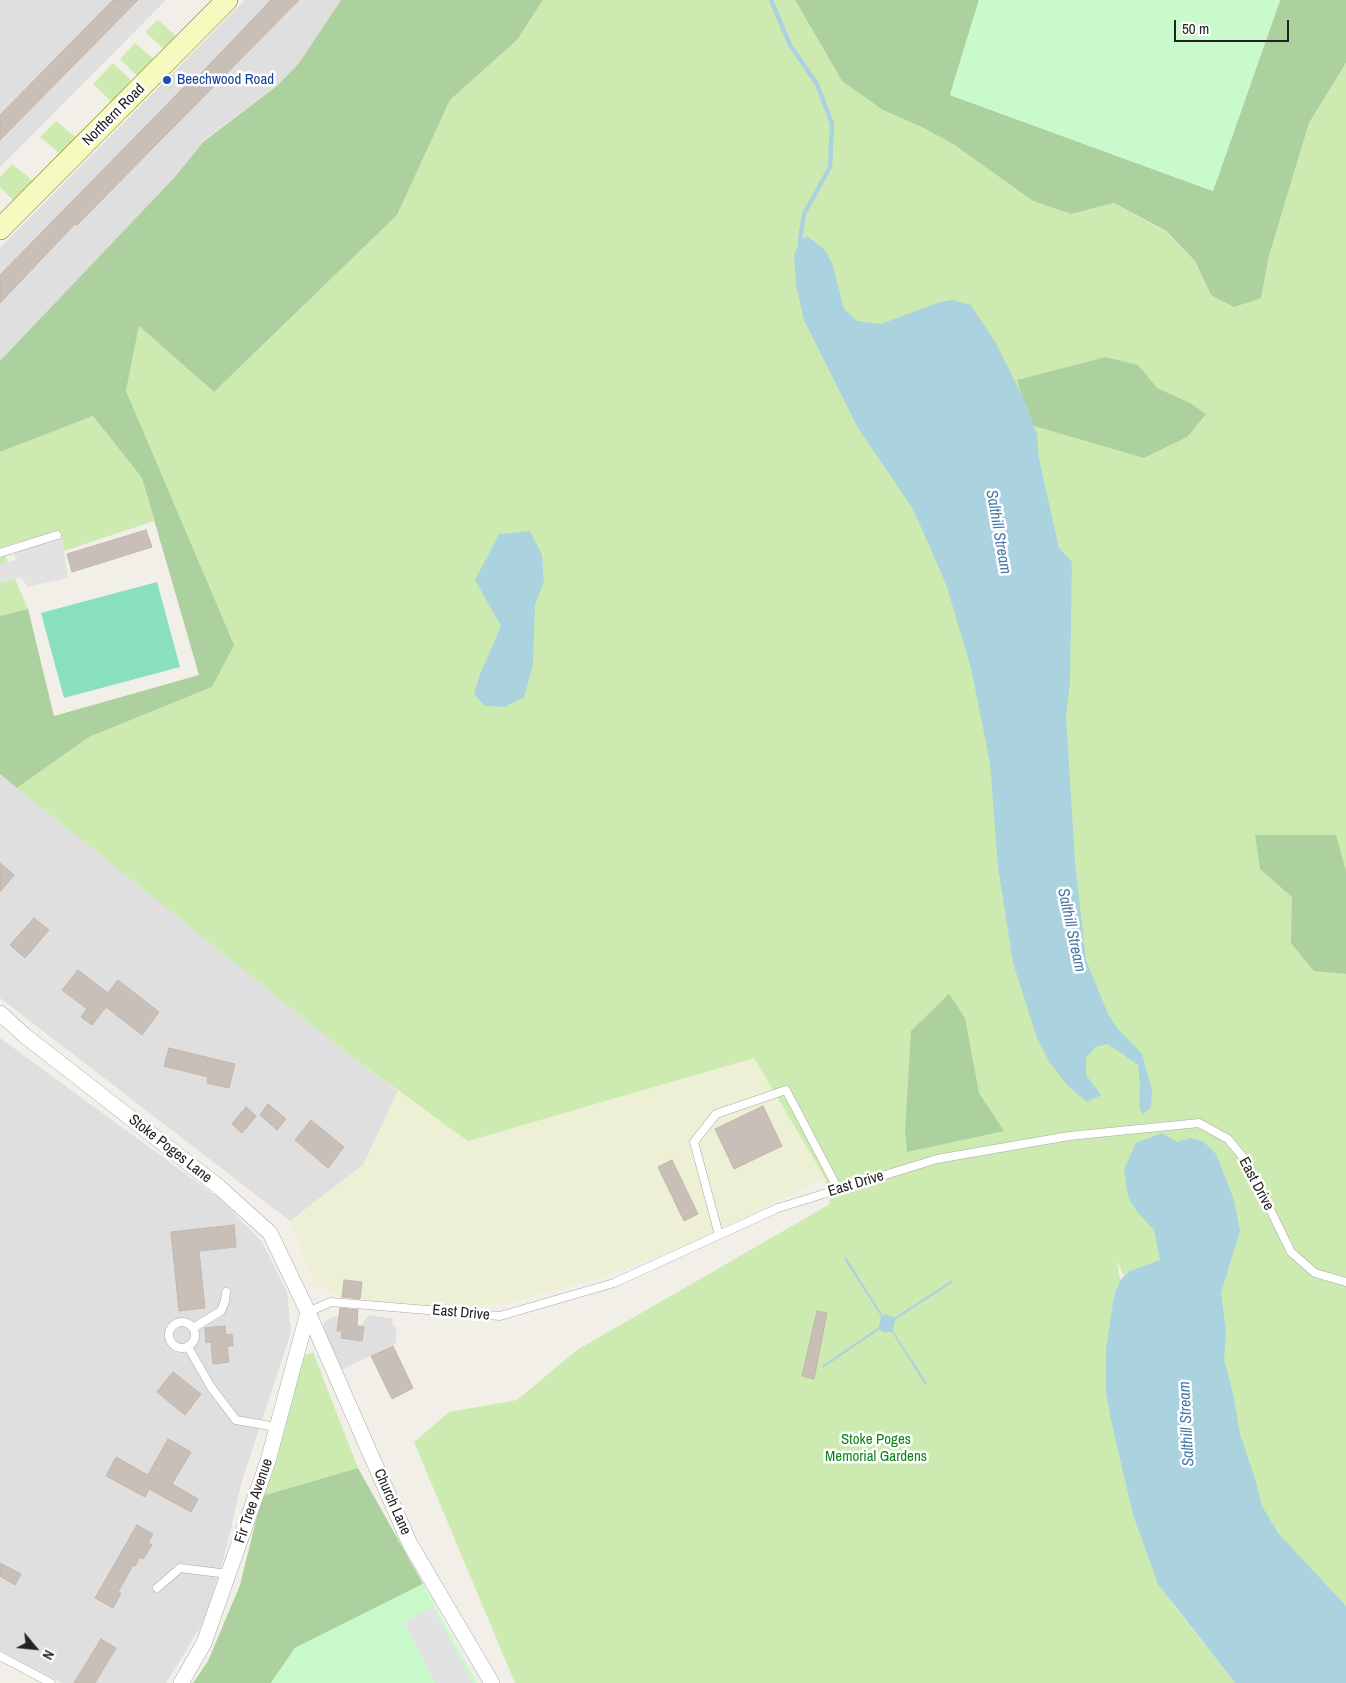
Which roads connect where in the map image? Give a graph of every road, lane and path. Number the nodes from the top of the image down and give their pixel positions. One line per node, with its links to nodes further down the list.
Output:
1 (227, 0): 2 (street, Northern Road)
2 (0, 229)
3 (57, 535): 4 (lane)
4 (0, 553)
5 (0, 1013): 10 (street, Stoke Poges Lane)
6 (838, 1189): 7 (lane, East Drive); 7 (lane); 8 (lane, East Drive)
7 (719, 1235): 10 (lane, East Drive)
8 (1346, 1282)
9 (226, 1292): 11 (lane)
10 (308, 1312): 13 (street, Fir Tree Avenue); 19 (street, Church Lane)
11 (193, 1328): 12 (lane); 12 (lane)
12 (188, 1347): 13 (lane)
13 (276, 1427): 14 (street, Fir Tree Avenue)
14 (228, 1574): 15 (lane); 18 (street, Fir Tree Avenue)
15 (157, 1588)
16 (0, 1656): 17 (lane)
17 (51, 1683)
18 (181, 1683)
19 (492, 1683)

